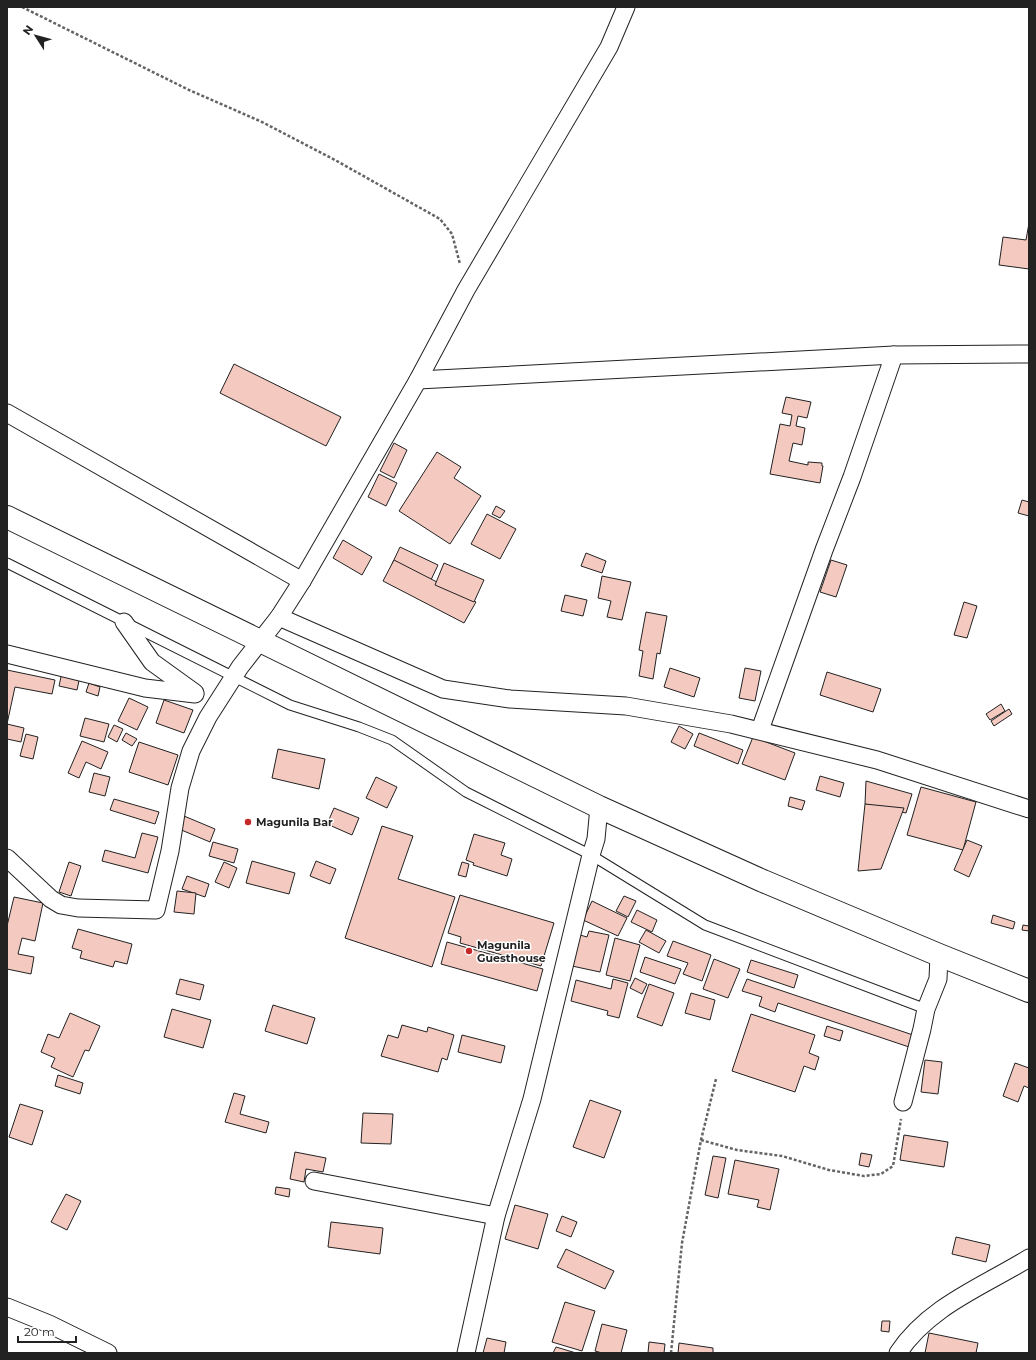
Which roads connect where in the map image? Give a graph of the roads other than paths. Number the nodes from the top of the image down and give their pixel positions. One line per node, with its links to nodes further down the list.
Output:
1 (626, 7): 4 (street)
2 (1029, 354): 3 (street)
3 (894, 355): 4 (street); 16 (street)
4 (418, 380): 8 (street)
5 (7, 413): 8 (street)
6 (7, 517): 11 (highway)
7 (7, 563): 10 (lane)
8 (302, 581): 9 (street)
9 (279, 617): 11 (street); 16 (street)
10 (124, 622): 13 (lane); 14 (street)
11 (261, 641): 13 (street); 17 (highway)
12 (7, 654): 14 (street)
13 (234, 677): 15 (street); 19 (lane)
14 (195, 694): 15 (street)
15 (216, 704): 20 (street)
16 (760, 730): 18 (street)
17 (599, 807): 19 (street); 21 (highway)
18 (1029, 809)
19 (591, 855): 23 (lane); 26 (street)
20 (7, 858)
21 (939, 955): 22 (highway); 23 (street)
22 (1029, 991)
23 (926, 1009): 24 (street)
24 (903, 1102)
25 (314, 1181): 26 (street)
26 (496, 1216): 30 (street)
27 (1029, 1258): 31 (street)
28 (7, 1307): 29 (street)
29 (108, 1353)
30 (466, 1353)
31 (898, 1353)

